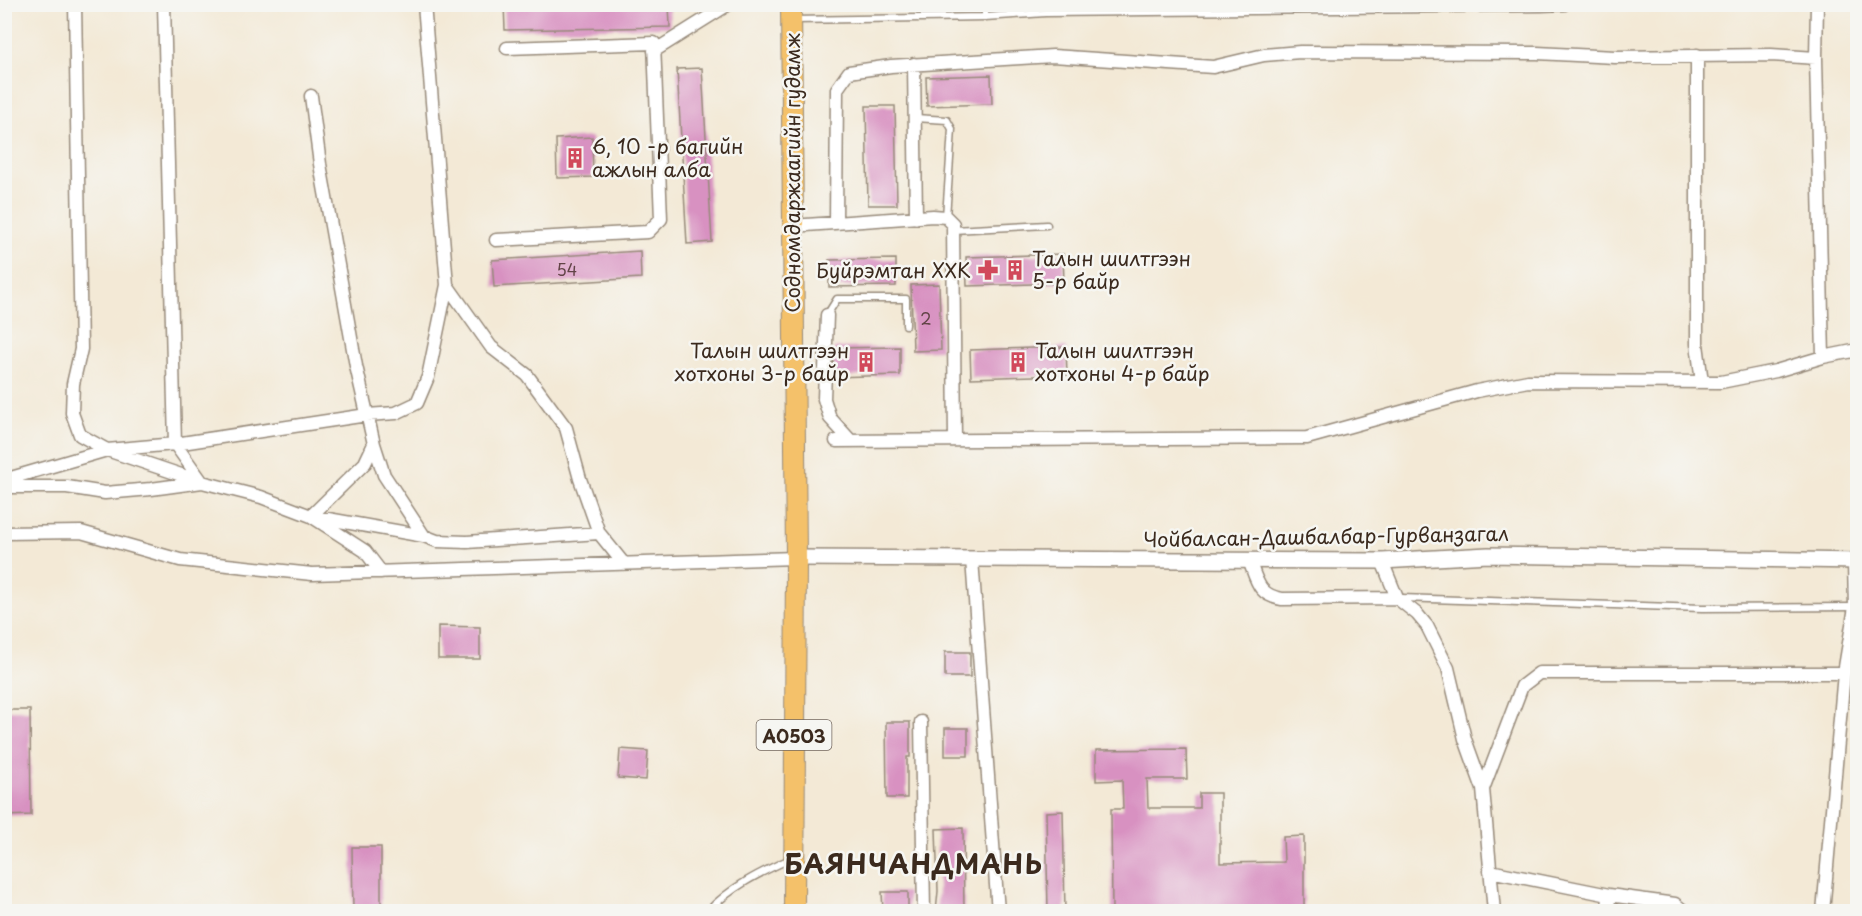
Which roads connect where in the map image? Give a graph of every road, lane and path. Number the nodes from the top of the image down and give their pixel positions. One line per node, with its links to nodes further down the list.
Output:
1 (75, 4): 36 (street)
2 (164, 4): 34 (street)
3 (424, 4): 24 (street)
4 (729, 4): 11 (street)
5 (985, 4): 9 (lane)
6 (1567, 4): 9 (lane)
7 (1817, 4): 13 (street)
8 (791, 12): 9 (lane); 21 (main road, Содномдаржаагийн гудамж / A0503)
9 (985, 17)
10 (507, 48): 11 (street)
11 (654, 51): 23 (street)
12 (1697, 55): 13 (street); 14 (street); 29 (street)
13 (1816, 58): 28 (street)
14 (914, 64): 16 (street); 19 (street)
15 (311, 96): 30 (street)
16 (915, 118): 17 (lane); 18 (street)
17 (946, 217): 18 (street); 22 (street)
18 (916, 218): 19 (street)
19 (836, 223): 21 (street)
20 (1047, 225): 22 (lane)
21 (792, 226): 44 (main road, Содномдаржаагийн гудамж / A0503)
22 (953, 230): 31 (street)
23 (496, 240)
24 (447, 285): 30 (street); 42 (street)
25 (827, 315): 26 (lane); 33 (street)
26 (906, 325)
27 (1857, 350): 28 (street)
28 (1823, 357): 29 (street)
29 (1702, 382): 31 (street)
30 (368, 415): 34 (street); 35 (street)
31 (955, 440): 33 (street)
32 (836, 441): 33 (street)
33 (851, 441)
34 (175, 444): 36 (street); 38 (street)
35 (374, 444): 40 (street); 43 (street)
36 (107, 450): 37 (street); 38 (street)
37 (4, 480)
38 (202, 482): 39 (street); 40 (street)
39 (4, 487)
40 (311, 516): 43 (street); 50 (street)
41 (4, 533): 50 (street)
42 (599, 533): 43 (street); 49 (street)
43 (424, 536)
44 (796, 558): 45 (street, Чойбалсан-Дашбалбар-Гурванзагал); 49 (street); 57 (main road, A0503)
45 (972, 559): 46 (street, Чойбалсан-Дашбалбар-Гурванзагал); 63 (street)
46 (1249, 560): 47 (street, Чойбалсан-Дашбалбар-Гурванзагал); 51 (street)
47 (1382, 561): 48 (street, Чойбалсан-Дашбалбар-Гурванзагал); 51 (street)
48 (1856, 561): 52 (street)
49 (624, 564): 50 (street)
50 (381, 572)
51 (1397, 598): 52 (lane); 56 (street)
52 (1856, 607): 53 (street)
53 (1854, 638): 54 (street)
54 (1844, 673): 56 (street); 67 (street)
55 (921, 722): 62 (street)
56 (1483, 789): 58 (street)
57 (793, 857): 60 (lane); 61 (main road, A0503)
58 (1491, 871): 59 (street); 64 (street)
59 (1609, 895): 65 (street); 66 (street)
60 (707, 912)
61 (794, 912)
62 (924, 912)
63 (998, 912)
64 (1494, 912)
65 (1608, 912)
66 (1685, 912)
67 (1823, 912)

